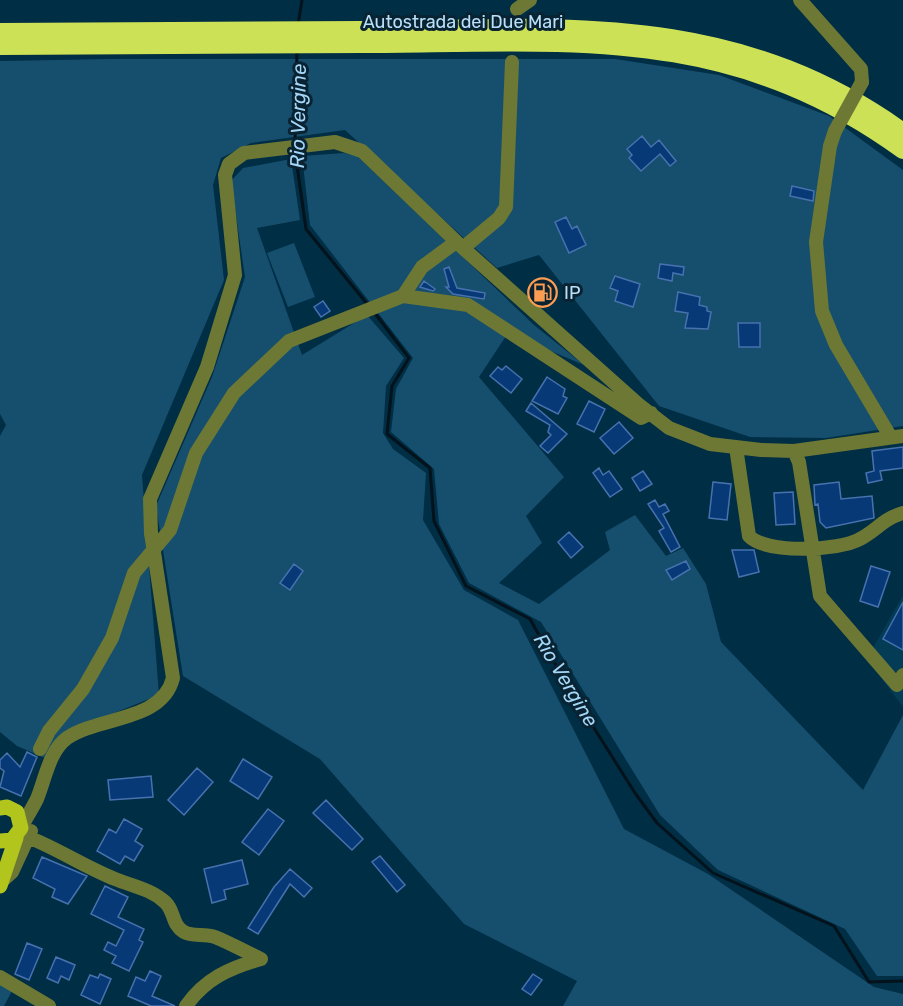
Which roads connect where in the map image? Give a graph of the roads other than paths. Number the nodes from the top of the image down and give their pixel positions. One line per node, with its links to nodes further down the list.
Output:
1 (530, 0): 3 (street)
2 (800, 0): 14 (street, bridge)
3 (517, 9)
4 (0, 32): 6 (highway, Autostrada dei Due Mari)
5 (423, 36): 6 (highway, Autostrada dei Due Mari); 9 (highway, Autostrada dei Due Mari); 10 (highway, Autostrada dei Due Mari)
6 (179, 38): 7 (highway, Autostrada dei Due Mari)
7 (0, 46)
8 (512, 62): 11 (street)
9 (903, 132)
10 (903, 150)
11 (459, 245): 12 (street); 13 (street); 21 (street, bridge)
12 (404, 296): 13 (street); 20 (street)
13 (651, 413): 15 (street)
14 (897, 436): 16 (street)
15 (736, 447): 16 (street); 18 (street)
16 (794, 451): 18 (street)
17 (902, 514): 18 (street)
18 (813, 549): 19 (street)
19 (901, 685)
20 (40, 749)
21 (36, 800): 22 (street); 23 (street)
22 (3, 808): 23 (main road)
23 (22, 834): 24 (main road); 25 (main road); 28 (street)
24 (0, 841)
25 (1, 884)
26 (0, 977): 27 (street)
27 (43, 1002)
28 (186, 1006)

